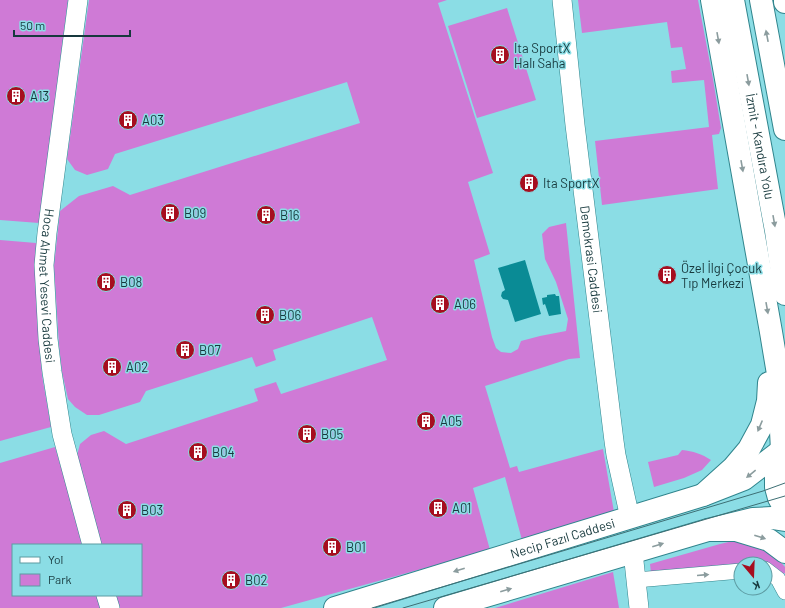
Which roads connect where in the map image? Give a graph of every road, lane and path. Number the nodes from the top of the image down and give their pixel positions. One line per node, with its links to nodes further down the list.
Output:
1 (78, 0): 16 (street, Hoca Ahmet Yesevi Caddesi)
2 (562, 0): 13 (street, Demokrasi Caddesi)
3 (712, 0): 8 (main road, one-way to 8)
4 (734, 0): 7 (main road, İzmit - Kandıra Yolu, one-way to 7)
5 (761, 0): 6 (main road, İzmit - Kandıra Yolu, one-way to 5)
6 (785, 129)
7 (785, 294)
8 (771, 332): 9 (main road); 11 (main road, one-way to 11)
9 (781, 380): 10 (main road)
10 (783, 448): 11 (main road, Necip Fazıl Caddesi, one-way to 11); 12 (main road)
11 (702, 496): 13 (main road, Necip Fazıl Caddesi)
12 (785, 509)
13 (630, 518): 25 (main road, Necip Fazıl Caddesi, one-way to 25)
14 (785, 520): 15 (main road)
15 (708, 530): 17 (main road, one-way to 15); 18 (main road, one-way to 18)
16 (92, 544)
17 (633, 552): 21 (street); 26 (main road, one-way to 17)
18 (785, 552)
19 (733, 572): 21 (street, one-way to 19)
20 (773, 575): 22 (street)
21 (636, 580): 27 (street)
22 (785, 592)
23 (106, 596): 24 (street)
24 (110, 608)
25 (335, 608)
26 (445, 608)
27 (639, 608)

